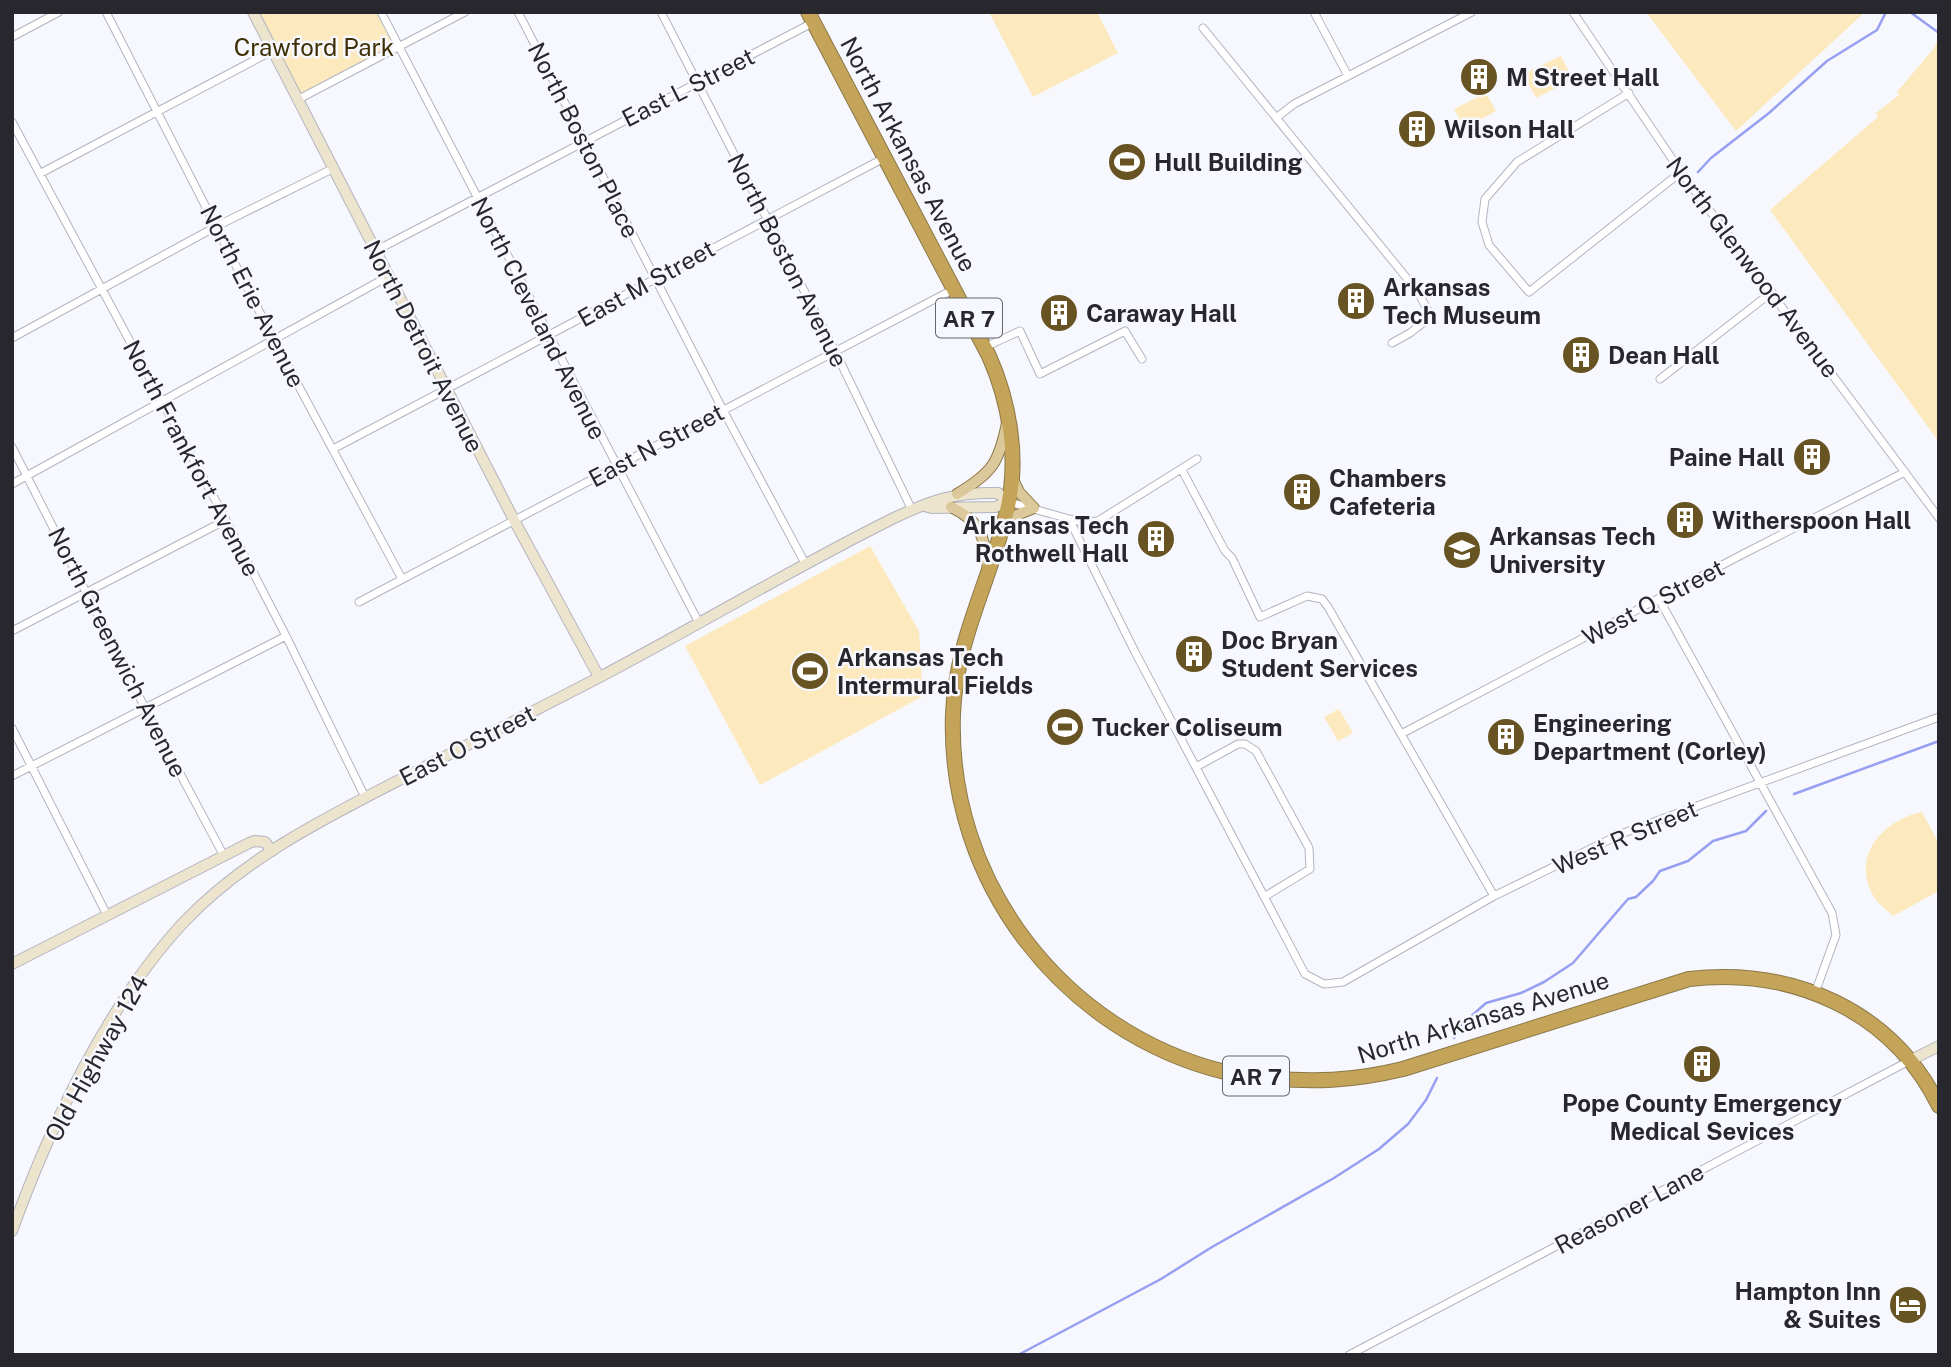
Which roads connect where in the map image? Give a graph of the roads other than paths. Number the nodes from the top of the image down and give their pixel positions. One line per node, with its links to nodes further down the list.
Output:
1 (59, 12): 13 (street)
2 (106, 12): 20 (street, North Erie Avenue)
3 (253, 12): 15 (street, North Detroit Avenue)
4 (381, 12): 14 (street, North Cleveland Avenue)
5 (465, 12): 14 (street)
6 (518, 12): 23 (street, North Boston Place)
7 (661, 12): 17 (street, North Boston Avenue)
8 (1314, 12): 16 (street)
9 (1472, 12): 16 (street)
10 (1573, 12): 18 (street, North Glenwood Avenue)
11 (811, 17): 17 (street, East L Street); 24 (highway, North Arkansas Avenue / AR 7)
12 (1203, 28): 21 (street)
13 (12, 37)
14 (400, 47): 19 (street); 28 (street, North Cleveland Avenue)
15 (272, 51): 19 (street, North Detroit Avenue); 20 (street)
16 (1348, 76): 21 (street)
17 (697, 82): 23 (street, East L Street); 29 (street, North Boston Avenue)
18 (1629, 93): 26 (street, North Glenwood Avenue); 26 (street)
19 (297, 100): 25 (street, North Detroit Avenue)
20 (156, 112): 27 (street); 30 (street, North Erie Avenue)
21 (1276, 118): 40 (street)
22 (12, 122): 27 (street, North Frankfort Avenue)
23 (584, 141): 28 (street, East L Street); 33 (street, North Boston Place)
24 (886, 157): 29 (street, East M Street); 35 (highway, North Arkansas Avenue / AR 7)
25 (334, 168): 30 (street); 31 (street, North Detroit Avenue)
26 (1681, 172): 36 (street, North Glenwood Avenue)
27 (41, 173): 34 (street, North Frankfort Avenue)
28 (477, 198): 31 (street, East L Street); 37 (street, North Cleveland Avenue)
29 (766, 218): 33 (street, East M Street); 42 (street, North Boston Avenue)
30 (217, 226): 34 (street); 39 (street, North Erie Avenue)
31 (375, 251): 32 (street, North Detroit Avenue)
32 (388, 276): 39 (street); 45 (street, North Detroit Avenue)
33 (655, 277): 37 (street, East M Street); 47 (street, North Boston Place)
34 (102, 288): 38 (street); 46 (street, North Frankfort Avenue)
35 (954, 289): 41 (highway, North Arkansas Avenue / AR 7); 42 (street, East N Street)
36 (1772, 292): 44 (street); 54 (street, North Glenwood Avenue)
37 (548, 336): 45 (street, East M Street); 52 (street, North Cleveland Avenue)
38 (12, 338)
39 (274, 340): 46 (street); 50 (street, North Erie Avenue)
40 (1392, 343)
41 (984, 348): 43 (street); 48 (highway, North Arkansas Avenue / AR 7)
42 (835, 351): 47 (street, East N Street); 63 (street, North Boston Avenue)
43 (1142, 359)
44 (1660, 379)
45 (447, 389): 50 (street, East M Street); 67 (street, North Detroit Avenue)
46 (161, 402): 56 (street); 66 (street, North Frankfort Avenue)
47 (723, 410): 52 (street, East N Street); 69 (street, North Boston Place)
48 (1008, 417): 55 (highway, North Arkansas Avenue / AR 7); 58 (main road)
49 (12, 447): 56 (street, North Greenwich Avenue)
50 (333, 449): 71 (street, North Erie Avenue)
51 (1197, 459): 53 (street)
52 (616, 466): 67 (street, East N Street); 75 (street, North Cleveland Avenue)
53 (1182, 470): 65 (street); 82 (street)
54 (1905, 472): 64 (street, North Glenwood Avenue); 73 (street, West Q Street)
55 (1011, 475): 59 (highway, North Arkansas Avenue / AR 7); 62 (main road)
56 (28, 476): 57 (street); 72 (street, North Greenwich Avenue)
57 (12, 484)
58 (957, 494): 59 (street, East O Street); 60 (street, East O Street)
59 (1009, 502): 61 (street, East O Street); 62 (street); 68 (highway, North Arkansas Avenue / AR 7)
60 (924, 506): 61 (street, East O Street); 63 (street, East O Street)
61 (951, 507): 70 (main road)
62 (1034, 508): 65 (street); 68 (main road)
63 (912, 510): 69 (street, East O Street)
64 (1939, 518)
65 (1069, 519): 84 (street)
66 (226, 520): 72 (street); 77 (street, North Frankfort Avenue)
67 (514, 520): 71 (street, East N Street); 78 (street, North Detroit Avenue)
68 (1003, 524): 70 (highway, North Arkansas Avenue / AR 7)
69 (806, 565): 75 (street, East O Street)
70 (989, 570): 94 (highway, North Arkansas Avenue / AR 7)
71 (402, 579): 74 (street, East N Street)
72 (87, 594): 76 (street); 79 (street, North Greenwich Avenue)
73 (1659, 599): 82 (street, West Q Street); 86 (street)
74 (359, 602)
75 (699, 623): 78 (street, East O Street)
76 (12, 631)
77 (286, 636): 79 (street); 87 (street, North Frankfort Avenue)
78 (599, 677): 87 (street, East O Street)
79 (145, 708): 83 (street); 89 (street, North Greenwich Avenue)
80 (1939, 717): 86 (street, West R Street)
81 (12, 728): 83 (street)
82 (1401, 734): 90 (street)
83 (32, 766): 85 (street); 92 (street)
84 (1196, 768): 91 (street); 91 (street)
85 (12, 776)
86 (1759, 783): 90 (street, West R Street); 94 (street)
87 (365, 797): 88 (street, East O Street)
88 (272, 851): 89 (street); 98 (street, Old Highway 124)
89 (224, 856): 92 (street)
90 (1494, 896): 91 (street, West R Street)
91 (1264, 897)
92 (107, 915): 93 (street)
93 (12, 964)
94 (1815, 993): 96 (highway, North Arkansas Avenue / AR 7)
95 (1939, 1046): 96 (street)
96 (1909, 1061): 97 (highway, North Arkansas Avenue / AR 7); 99 (street, Reasoner Lane)
97 (1939, 1106)
98 (12, 1231)
99 (1349, 1355)

